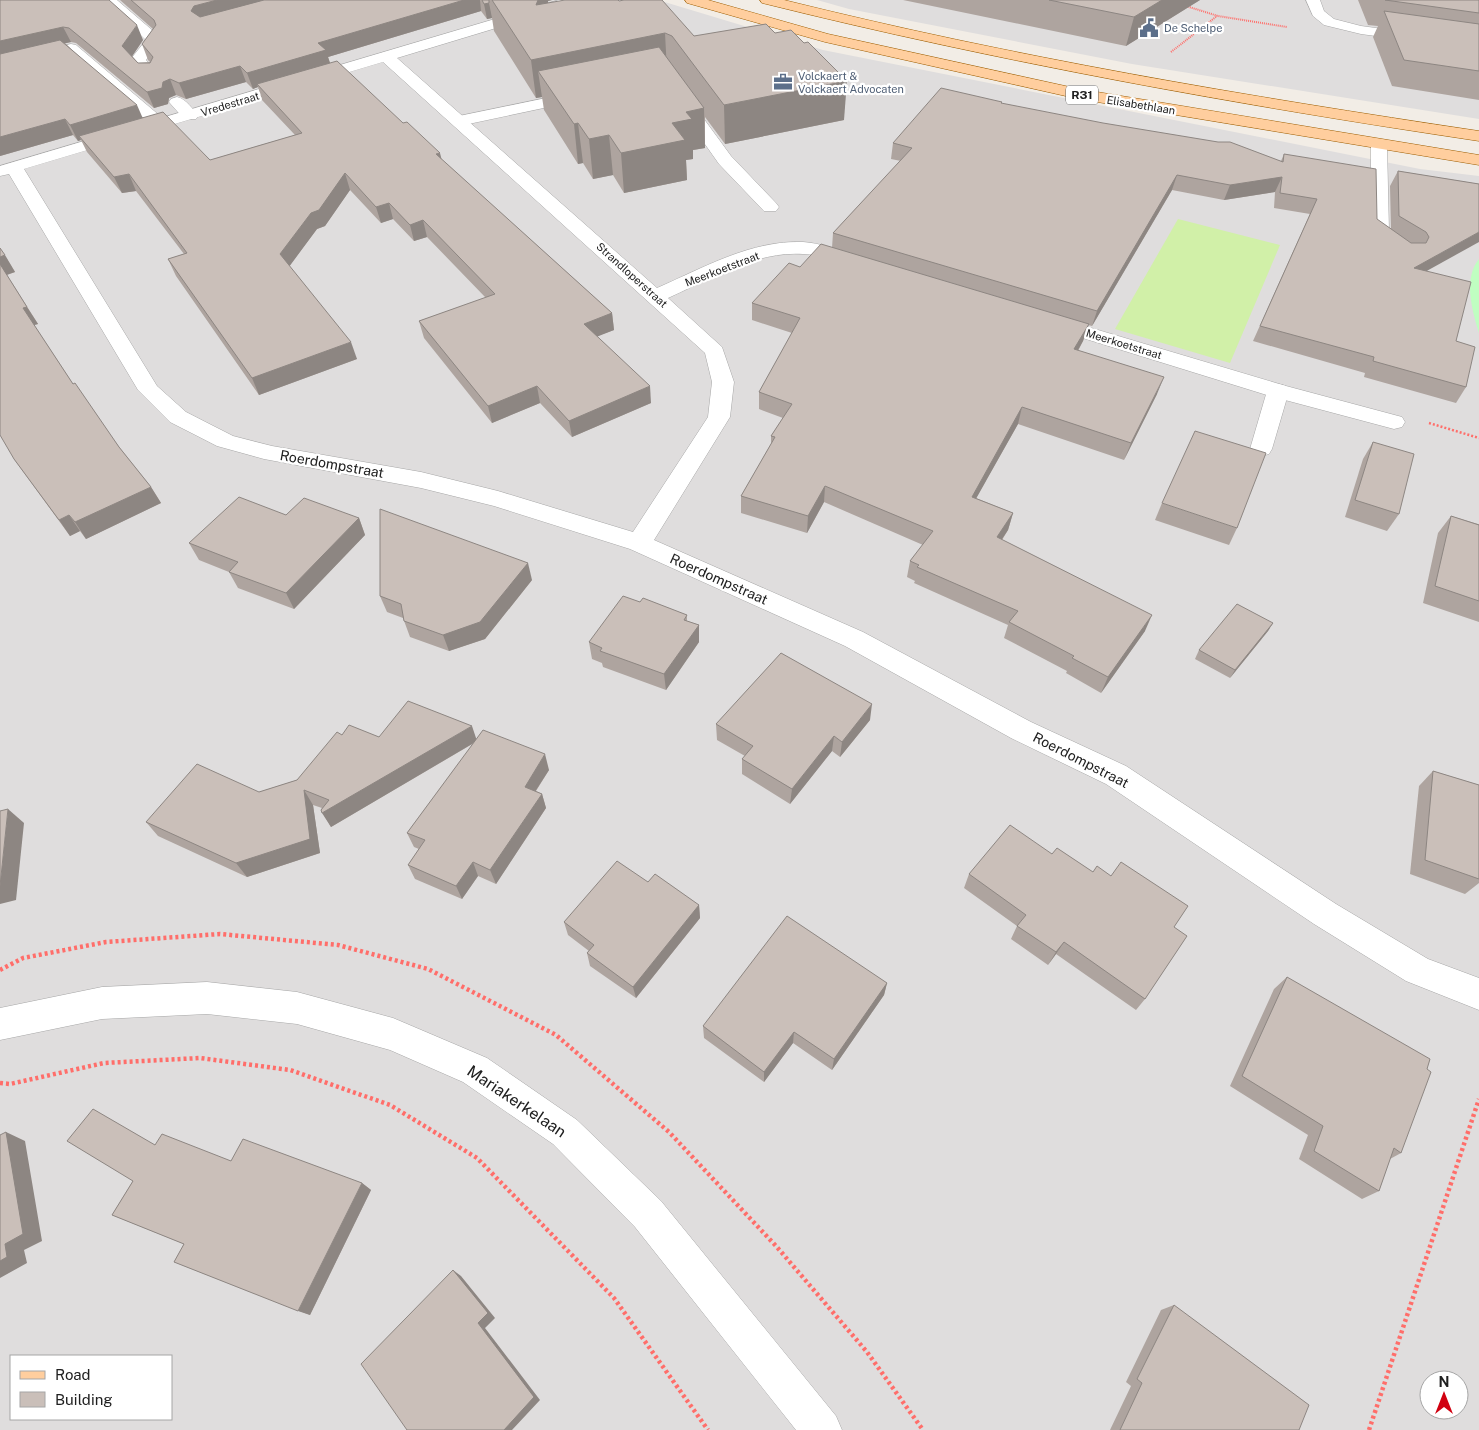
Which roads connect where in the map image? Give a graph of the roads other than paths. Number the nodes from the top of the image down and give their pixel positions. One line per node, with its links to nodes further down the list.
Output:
1 (109, 0): 9 (street)
2 (574, 0): 7 (street, Vredestraat)
3 (692, 0): 17 (main road, Elisabethlaan / R31)
4 (767, 0): 16 (main road, Elisabethlaan / R31)
5 (1313, 0): 6 (street)
6 (1479, 46)
7 (387, 57): 13 (street, Vredestraat); 14 (street, Strandloperstraat)
8 (0, 65): 15 (street)
9 (150, 74)
10 (600, 92): 14 (street)
11 (677, 93): 20 (street)
12 (177, 102): 13 (street)
13 (190, 116): 15 (street, Vredestraat)
14 (459, 121): 23 (street, Strandloperstraat)
15 (160, 124): 19 (street, Vredestraat)
16 (1479, 136)
17 (1379, 144): 18 (main road, Elisabethlaan / R31); 21 (street)
18 (1479, 160)
19 (7, 169): 28 (street, Roerdompstraat)
20 (770, 207)
21 (1410, 253)
22 (874, 268): 23 (street, Meerkoetstraat)
23 (656, 296): 28 (street, Strandloperstraat)
24 (1033, 317): 25 (street, Meerkoetstraat)
25 (1278, 391): 26 (street, Meerkoetstraat); 27 (street)
26 (1394, 422)
27 (1262, 449)
28 (639, 543): 29 (street, Roerdompstraat)
29 (1479, 994)
30 (0, 1024): 31 (street, Mariakerkelaan)
31 (822, 1430)

